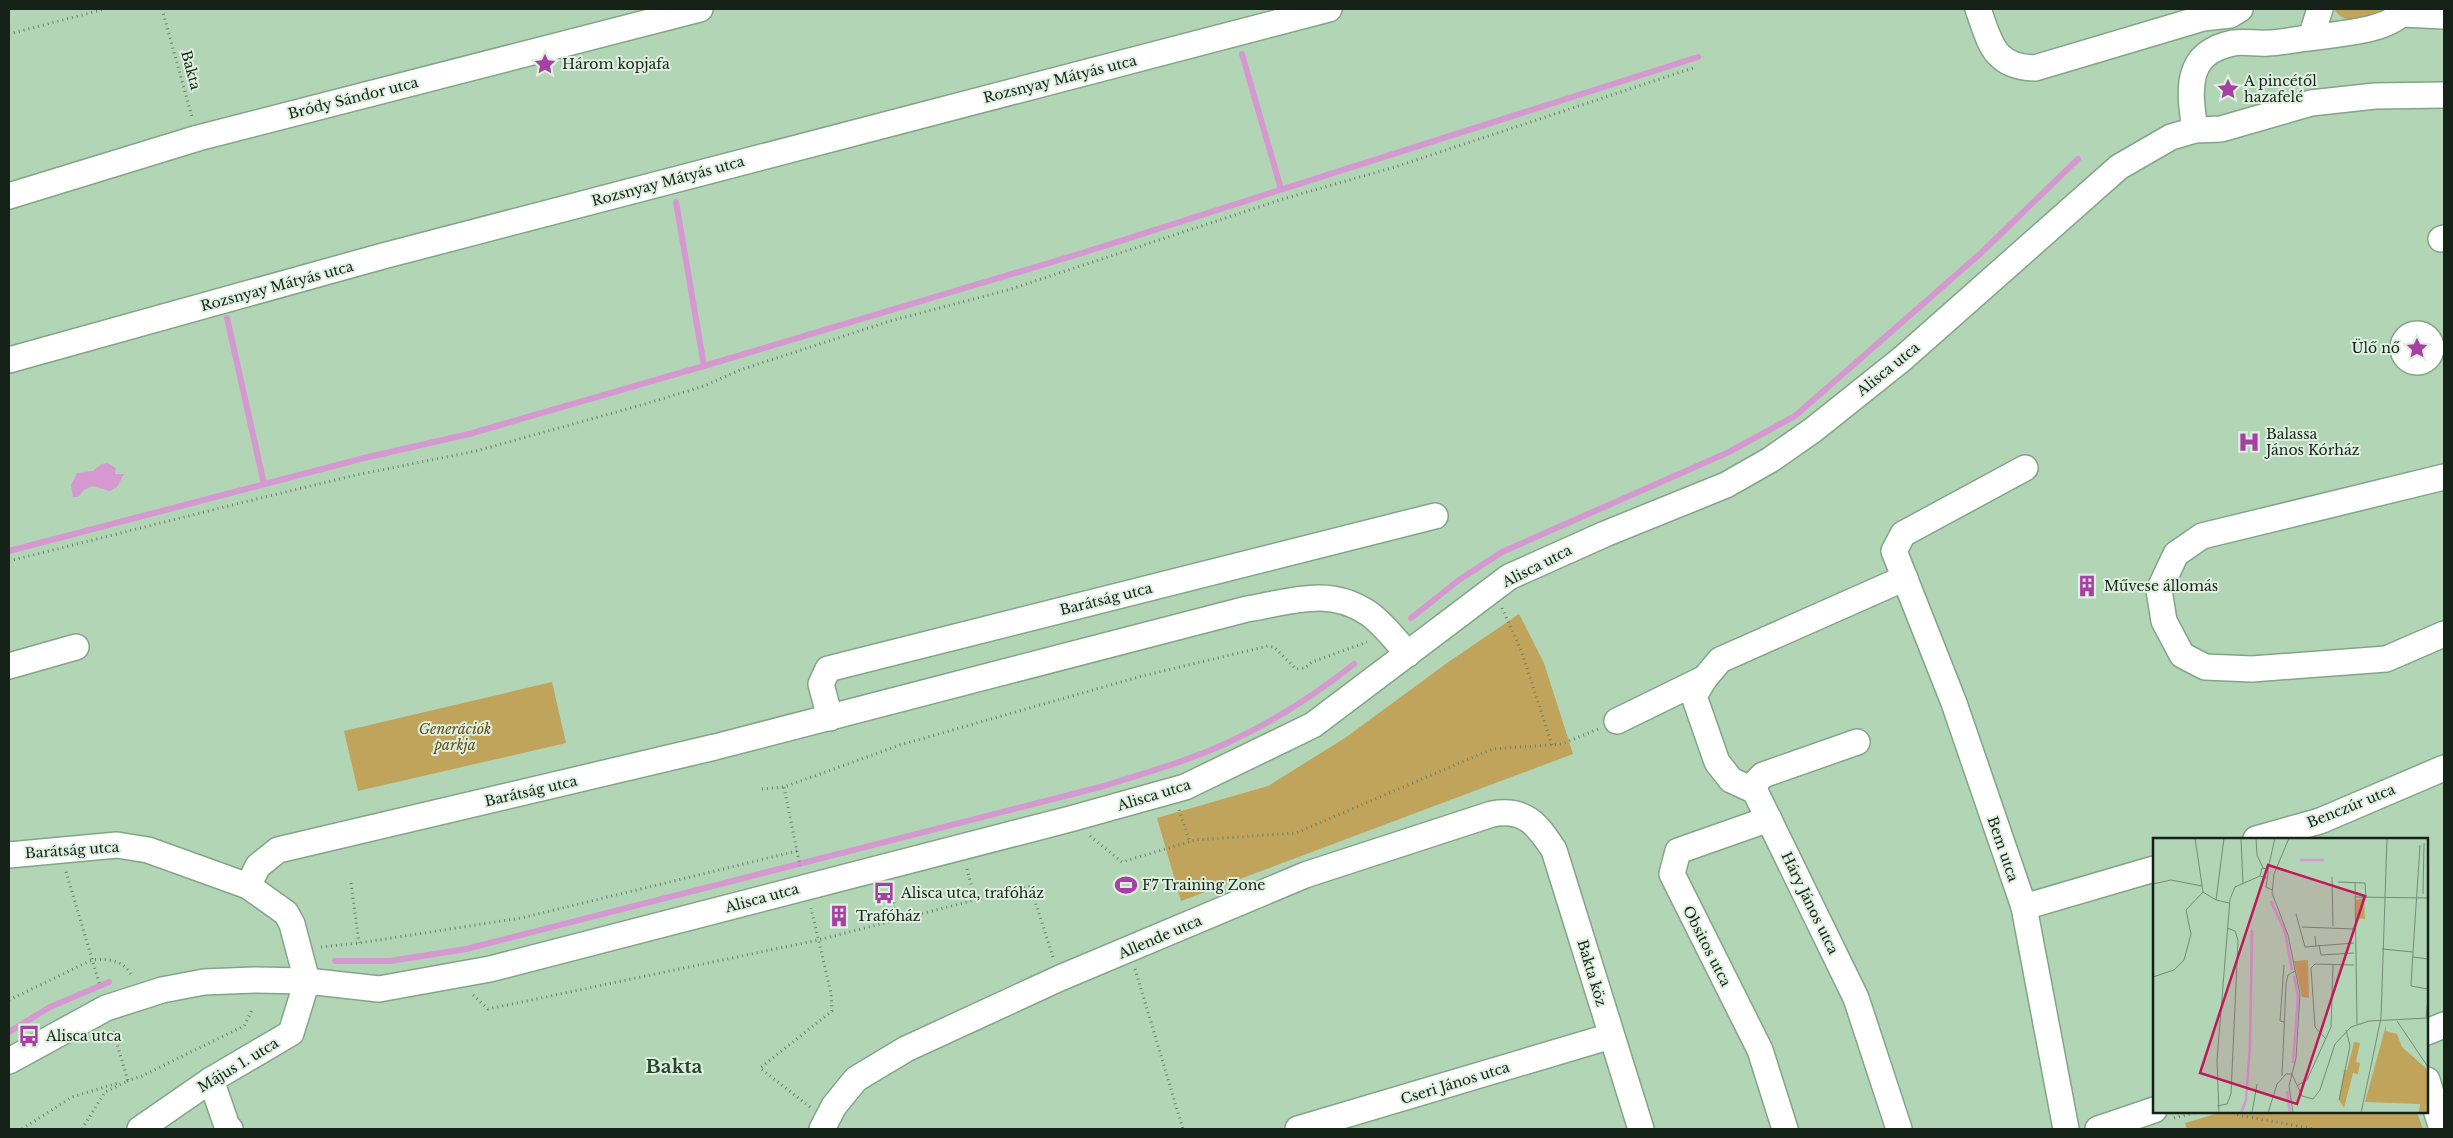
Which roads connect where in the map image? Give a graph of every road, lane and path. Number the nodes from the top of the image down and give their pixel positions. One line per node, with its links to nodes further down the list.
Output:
1 (105, 9): 10 (path)
2 (162, 9): 15 (path, Bakta)
3 (700, 9): 15 (street, Bródy Sándor utca)
4 (1329, 9): 17 (street, Rozsnyay Mátyás utca)
5 (1978, 9): 6 (street)
6 (2240, 9)
7 (2320, 9): 11 (street)
8 (2404, 11): 9 (street); 11 (street)
9 (2444, 16)
10 (9, 34)
11 (2311, 37): 14 (street)
12 (1696, 67): 21 (path)
13 (2444, 95): 14 (street, Alisca utca)
14 (2195, 130): 23 (street, Alisca utca)
15 (198, 138): 16 (street, Bródy Sándor utca)
16 (9, 196)
17 (9, 360)
18 (2025, 468): 22 (street, Bem utca)
19 (2444, 477): 25 (street)
20 (1435, 516): 30 (street, Barátság utca)
21 (9, 561)
22 (1905, 578): 29 (street); 53 (street, Bem utca)
23 (1494, 589): 27 (street, Alisca utca); 33 (path)
24 (1388, 634): 27 (street, Barátság utca); 30 (street, Barátság utca); 35 (path)
25 (2444, 634)
26 (76, 647): 28 (street)
27 (1408, 654): 38 (street, Alisca utca)
28 (9, 666)
29 (1705, 678): 31 (street); 37 (street)
30 (830, 718): 50 (street, Barátság utca)
31 (1617, 721): 33 (path)
32 (1857, 742): 37 (street)
33 (1552, 745): 43 (path)
34 (2444, 768): 42 (street, Benczúr utca)
35 (784, 787): 36 (path); 56 (path)
36 (762, 789)
37 (1756, 791): 39 (street, Háry János utca)
38 (1070, 819): 43 (path); 44 (street, Alisca utca)
39 (1769, 819): 85 (street, Obsitos utca); 86 (street, Háry János utca)
40 (1532, 822): 58 (street, Allende utca); 70 (street, Bakta köz)
41 (1186, 833): 43 (path)
42 (2260, 838)
43 (1190, 842)
44 (961, 846): 47 (street, Alisca utca); 52 (path)
45 (59, 850): 46 (street, Barátság utca); 50 (street, Barátság utca); 59 (path)
46 (9, 855)
47 (885, 866): 51 (street, Alisca utca); 54 (path)
48 (2153, 869): 53 (street)
49 (351, 882): 56 (path)
50 (248, 886): 57 (street, Barátság utca)
51 (806, 886): 55 (path); 60 (street, Alisca utca)
52 (975, 900): 54 (path); 61 (path)
53 (2024, 907): 87 (street, Bem utca)
54 (898, 919): 55 (path)
55 (818, 940): 60 (path); 77 (path)
56 (359, 943): 57 (path)
57 (299, 949): 63 (street, Barátság utca)
58 (1130, 950): 61 (street, Allende utca); 82 (path)
59 (92, 960): 62 (path); 64 (path); 65 (path)
60 (452, 976): 63 (street, Alisca utca)
61 (1060, 978): 77 (street, Allende utca)
62 (98, 979)
63 (307, 981): 64 (street, Alisca utca); 73 (street, Május 1. utca)
64 (143, 996): 66 (street, Alisca utca)
65 (9, 1000)
66 (106, 1008): 71 (street, Alisca utca); 72 (path)
67 (252, 1008): 72 (path)
68 (2444, 1025): 69 (street)
69 (2428, 1032)
70 (1611, 1036): 83 (street, Cseri János utca); 84 (street, Bakta köz)
71 (9, 1061)
72 (128, 1080): 78 (path); 79 (path)
73 (211, 1080): 80 (street, Május 1. utca); 81 (street)
74 (2428, 1083): 90 (street)
75 (2153, 1110): 88 (street)
76 (2235, 1113): 89 (path)
77 (818, 1120)
78 (22, 1129)
79 (82, 1129)
80 (140, 1129)
81 (230, 1129)
82 (1183, 1129)
83 (1298, 1129)
84 (1641, 1129)
85 (1785, 1129)
86 (1899, 1129)
87 (2066, 1129)
88 (2098, 1129)
89 (2314, 1129)
90 (2442, 1129)

